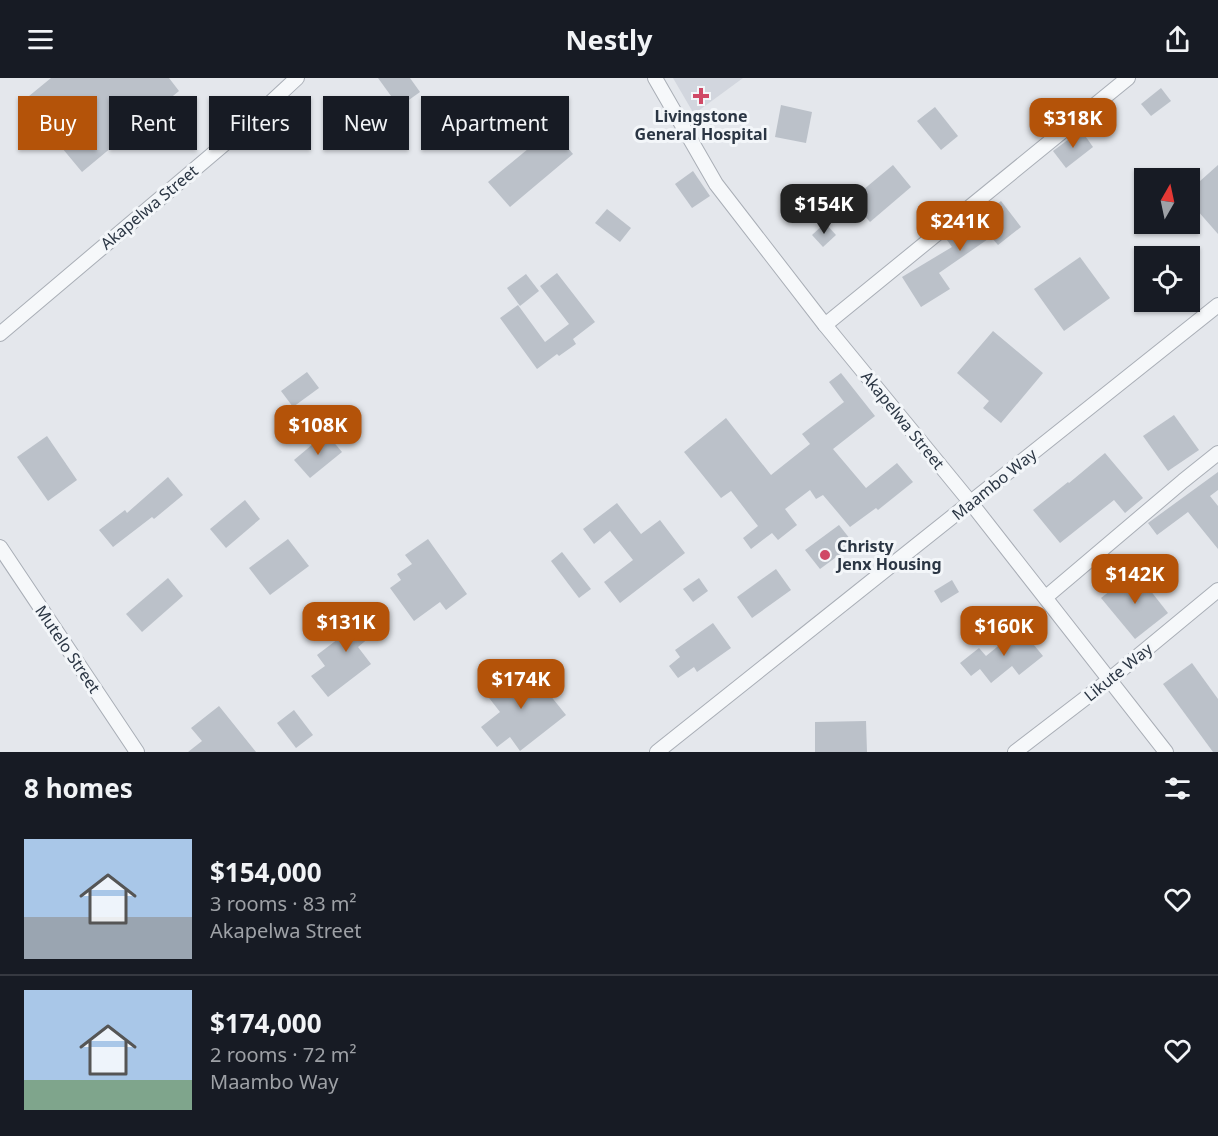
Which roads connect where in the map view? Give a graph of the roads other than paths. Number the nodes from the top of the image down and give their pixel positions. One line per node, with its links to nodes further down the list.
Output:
1 (297, 78): 6 (street, Akapelwa Street)
2 (655, 78): 5 (street, Akapelwa Street)
3 (1128, 78): 5 (street)
4 (1218, 305): 8 (street, Maambo Way)
5 (825, 325): 8 (street, Akapelwa Street)
6 (0, 334)
7 (1218, 453): 11 (street)
8 (971, 503): 11 (street, Akapelwa Street); 14 (street, Maambo Way)
9 (0, 547): 13 (street, Mutelo Street)
10 (1218, 590): 12 (street, Likute Way)
11 (1046, 597): 12 (street, Akapelwa Street)
12 (1109, 680): 15 (street, Likute Way); 16 (street, Akapelwa Street)
13 (137, 752)
14 (657, 752)
15 (1015, 752)
16 (1166, 752)

